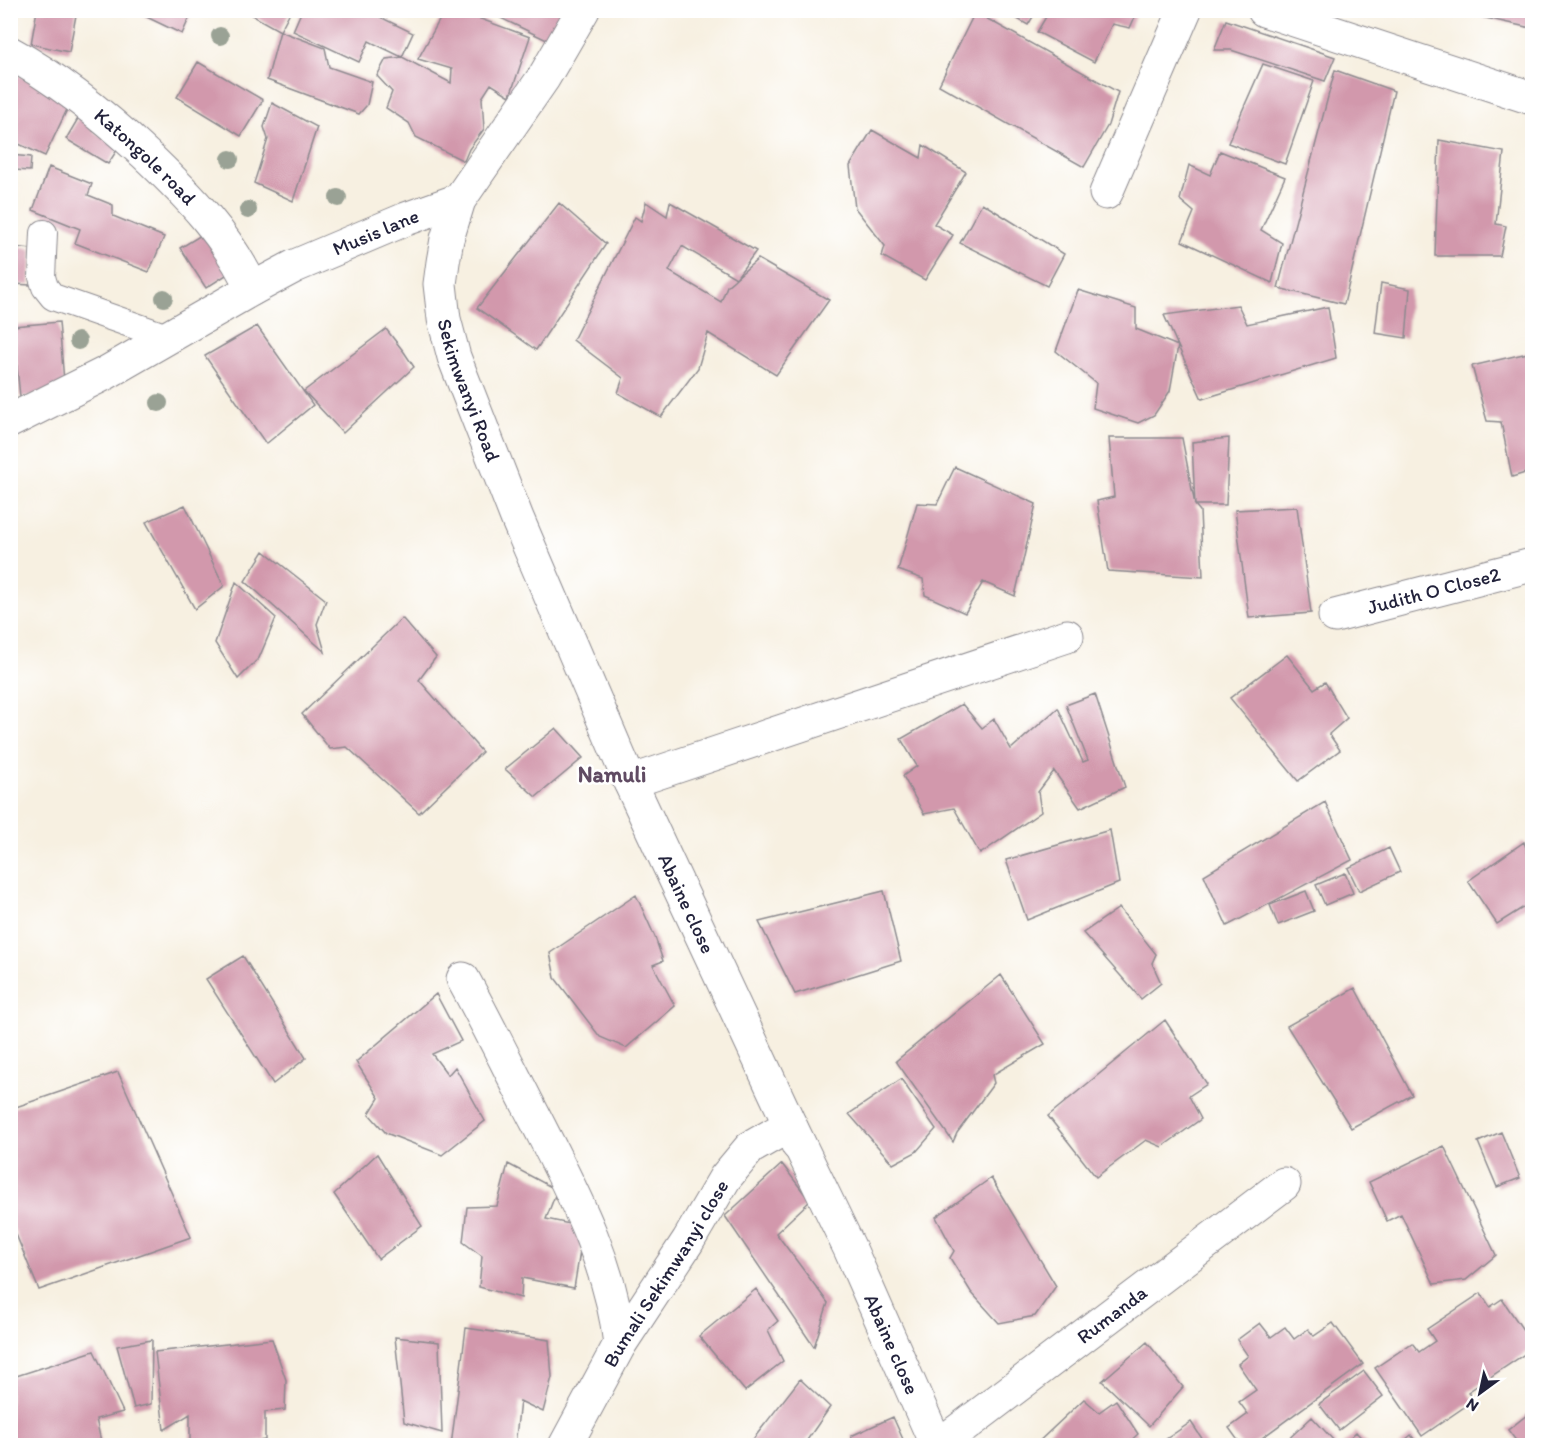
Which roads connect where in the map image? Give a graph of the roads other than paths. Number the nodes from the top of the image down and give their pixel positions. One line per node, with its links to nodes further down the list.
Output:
1 (583, 10): 7 (street, Sekimwanyi Road)
2 (1185, 10): 6 (street)
3 (1264, 10): 5 (street)
4 (10, 53): 9 (street, Katongole road)
5 (1533, 99)
6 (1106, 193)
7 (459, 200): 9 (street, Musis lane); 15 (street, Sekimwanyi Road)
8 (44, 233): 10 (lane)
9 (252, 289): 10 (street, Musis lane)
10 (167, 337): 11 (street, Musis lane)
11 (10, 421)
12 (1533, 565): 13 (street, Judith O Close2)
13 (1335, 616)
14 (1067, 636): 15 (street)
15 (630, 782): 17 (street, Abaine close)
16 (463, 979): 19 (street)
17 (790, 1125): 19 (street, Bumali Sekimwanyi close); 21 (street); 22 (street, Abaine close)
18 (1284, 1184): 22 (street, Rumanda)
19 (620, 1344): 20 (street, Bumali Sekimwanyi close)
20 (565, 1446)
21 (927, 1446)
22 (938, 1446)

